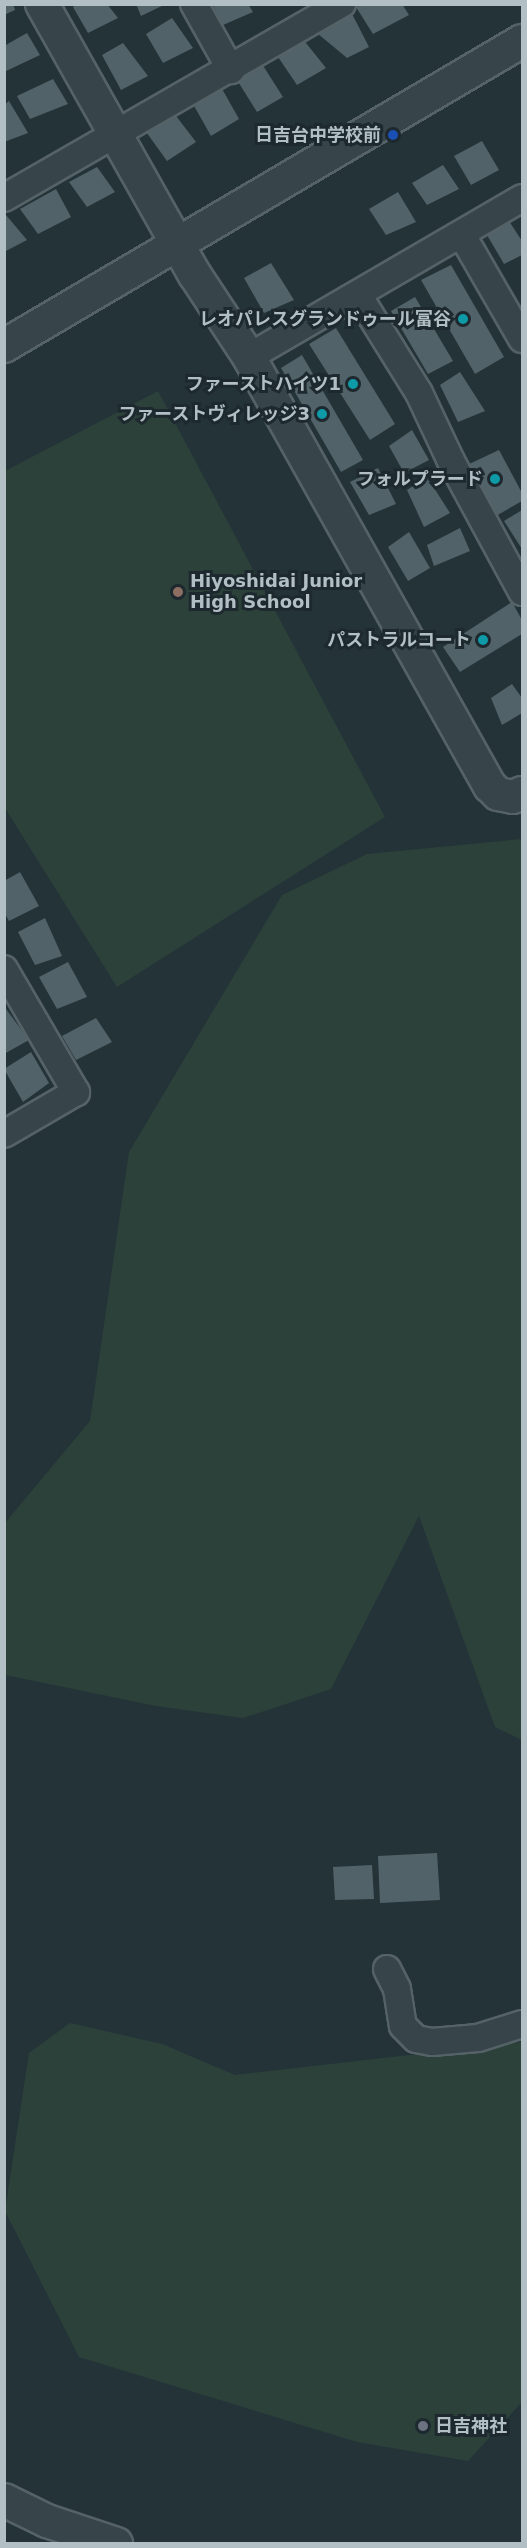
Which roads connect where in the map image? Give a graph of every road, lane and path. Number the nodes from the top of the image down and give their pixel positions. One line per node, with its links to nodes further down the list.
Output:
1 (42, 4): 6 (street)
2 (194, 4): 5 (street)
3 (335, 6): 5 (street)
4 (522, 41): 10 (street)
5 (231, 70): 6 (street)
6 (118, 134): 7 (street); 10 (street)
7 (6, 192)
8 (522, 198): 9 (street)
9 (462, 235): 11 (street); 12 (street)
10 (179, 246): 13 (street); 14 (street)
11 (358, 295): 14 (street); 15 (street)
12 (522, 339)
13 (4, 346)
14 (249, 357): 16 (street)
15 (522, 592)
16 (522, 793)
17 (4, 969): 18 (street)
18 (4, 1134)
19 (387, 1969): 20 (street)
20 (522, 2024)
21 (4, 2500): 22 (street)
22 (116, 2544)

